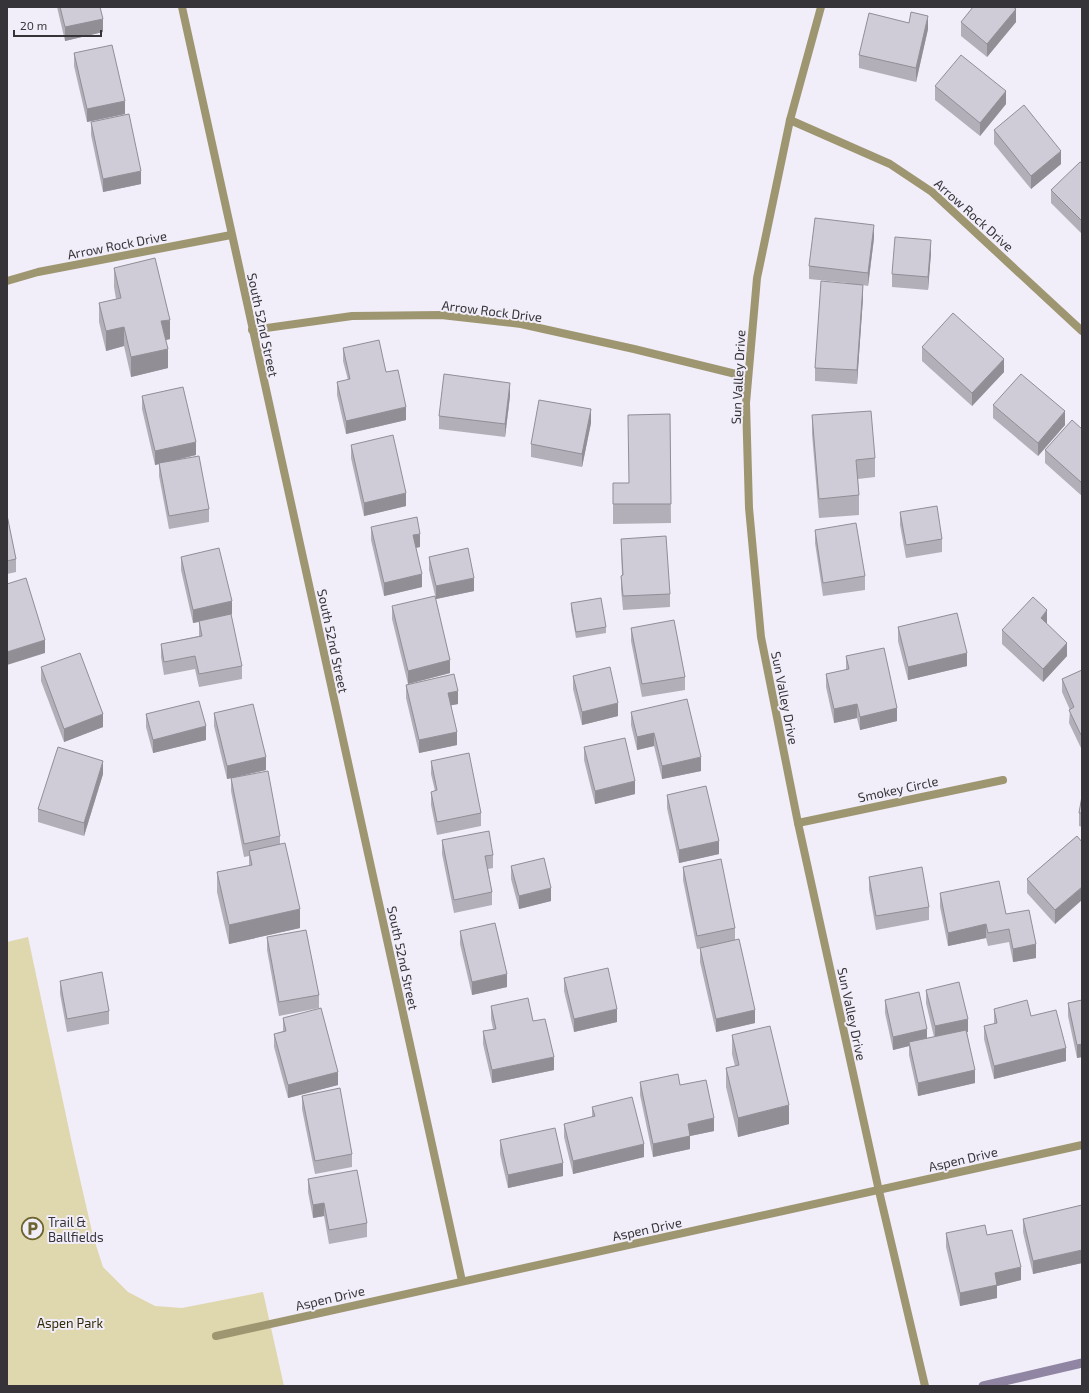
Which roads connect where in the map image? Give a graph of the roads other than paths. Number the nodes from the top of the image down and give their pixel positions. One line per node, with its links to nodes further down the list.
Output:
1 (182, 7): 4 (street, South 52nd Street)
2 (821, 7): 3 (street, Sun Valley Drive)
3 (790, 120): 7 (street, Arrow Rock Drive); 8 (street, Sun Valley Drive)
4 (231, 235): 5 (street, Arrow Rock Drive); 6 (street, South 52nd Street)
5 (7, 281)
6 (252, 330): 8 (street, Arrow Rock Drive); 13 (street, South 52nd Street)
7 (1082, 331)
8 (748, 377): 10 (street, Sun Valley Drive)
9 (1003, 780): 10 (street, Smokey Circle)
10 (798, 823): 12 (street, Sun Valley Drive)
11 (1082, 1145): 12 (street, Aspen Drive)
12 (879, 1191): 13 (street, Aspen Drive); 15 (street, Sun Valley Drive)
13 (462, 1281): 14 (street, Aspen Drive)
14 (216, 1336)
15 (925, 1386)

